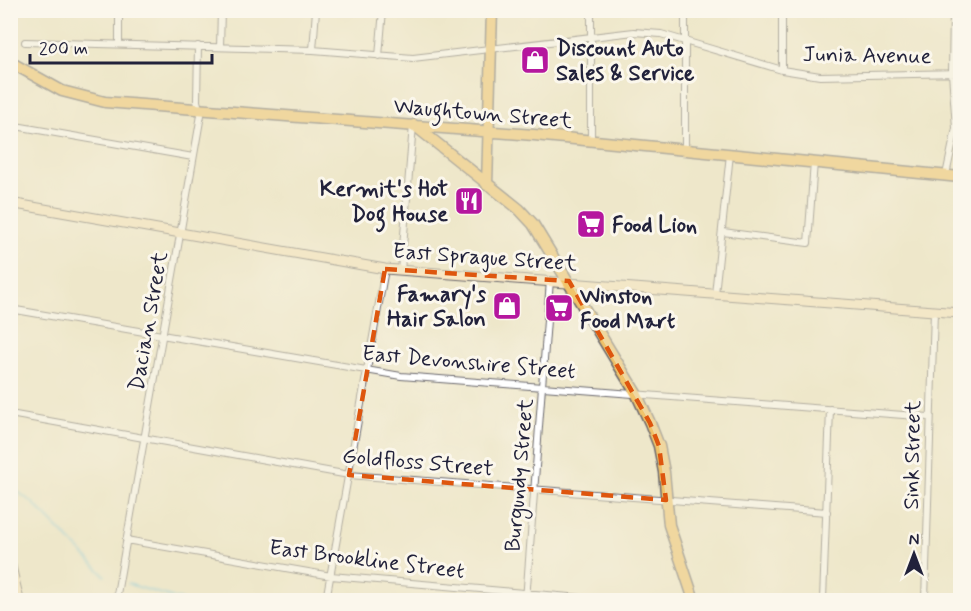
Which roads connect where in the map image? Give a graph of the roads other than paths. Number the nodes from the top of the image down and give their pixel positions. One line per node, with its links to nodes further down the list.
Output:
1 (119, 10): 14 (street)
2 (221, 10): 16 (street)
3 (316, 10): 18 (street)
4 (383, 10): 20 (street)
5 (492, 10): 17 (main road)
6 (591, 10): 11 (street)
7 (685, 10): 12 (street)
8 (782, 10): 22 (street)
9 (953, 10): 23 (street)
10 (10, 25): 19 (street)
11 (590, 36): 12 (street, Junia Avenue); 17 (street, Junia Avenue); 29 (street)
12 (686, 40): 22 (street, Junia Avenue); 30 (street)
13 (25, 42): 14 (street, Junia Avenue)
14 (119, 44): 15 (street, Junia Avenue)
15 (198, 46): 16 (street, Junia Avenue); 25 (street, Dacian Street)
16 (220, 47): 18 (street, Junia Avenue)
17 (492, 47): 20 (street, Junia Avenue); 28 (main road)
18 (313, 50): 20 (street, Junia Avenue)
19 (10, 55)
20 (380, 56)
21 (10, 62): 25 (main road, Waughtown Street)
22 (782, 70): 23 (street, Junia Avenue)
23 (952, 73): 24 (street, Junia Avenue); 34 (street)
24 (960, 73)
25 (199, 108): 27 (main road, Waughtown Street); 32 (street, Dacian Street)
26 (10, 125): 32 (street)
27 (413, 125): 28 (main road, Waughtown Street); 36 (main road); 41 (street)
28 (489, 131): 29 (main road, Waughtown Street); 36 (main road)
29 (591, 141): 30 (main road, Waughtown Street)
30 (685, 149): 31 (main road, Waughtown Street)
31 (730, 154): 33 (main road, Waughtown Street); 39 (street)
32 (193, 158): 38 (street, Dacian Street)
33 (814, 162): 34 (main road, Waughtown Street); 39 (street)
34 (946, 175): 35 (main road, Waughtown Street)
35 (960, 177)
36 (487, 185): 43 (main road)
37 (10, 202): 38 (street, East Sprague Street)
38 (180, 232): 40 (street, East Sprague Street); 48 (street, Dacian Street)
39 (723, 232): 44 (street)
40 (385, 269): 41 (street, East Sprague Street); 49 (street)
41 (401, 271): 42 (street, East Sprague Street)
42 (550, 280): 43 (street, East Sprague Street); 50 (street, Burgundy Street)
43 (569, 281): 44 (street, East Sprague Street); 51 (main road)
44 (715, 294): 46 (street, East Sprague Street)
45 (10, 309): 48 (street, East Devonshire Street)
46 (934, 311): 47 (street, East Sprague Street); 54 (street, Sink Street)
47 (960, 313)
48 (164, 336): 49 (street, East Devonshire Street); 55 (street, Dacian Street)
49 (366, 371): 50 (street, East Devonshire Street); 56 (street)
50 (543, 386): 51 (street, East Devonshire Street); 57 (street, Burgundy Street)
51 (637, 395): 52 (street, East Devonshire Street); 58 (main road)
52 (830, 409): 54 (street, East Devonshire Street); 59 (street)
53 (10, 414): 55 (street, Goldfloss Street)
54 (929, 417): 70 (street, Sink Street)
55 (145, 438): 56 (street, Goldfloss Street); 60 (street, Dacian Street)
56 (349, 475): 57 (street, Goldfloss Street); 62 (street)
57 (535, 490): 58 (street, Goldfloss Street); 63 (street, Burgundy Street)
58 (666, 500): 59 (street, Goldfloss Street); 68 (main road)
59 (827, 512): 69 (street)
60 (126, 540): 62 (street, East Brookline Street); 65 (street, Dacian Street)
61 (10, 562): 64 (street)
62 (331, 576): 63 (street, East Brookline Street); 66 (street)
63 (526, 597): 67 (street, East Brookline Street)
64 (19, 600)
65 (116, 600)
66 (326, 600)
67 (605, 600)
68 (694, 600)
69 (824, 600)
70 (926, 600)

